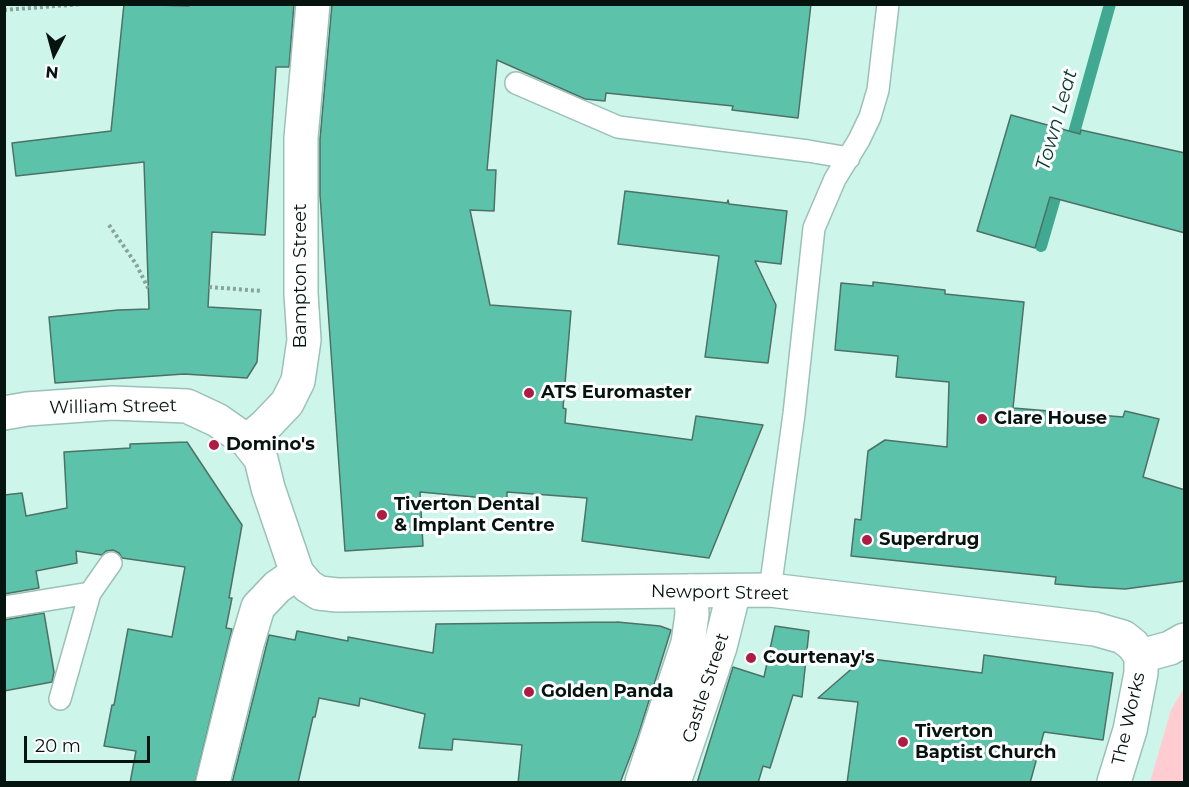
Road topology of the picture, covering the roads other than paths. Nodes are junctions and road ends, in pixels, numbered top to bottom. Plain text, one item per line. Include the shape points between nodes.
1 (314, 4) edge
2 (888, 4) edge
3 (516, 83) dead end
4 (849, 158) junction
5 (4, 413) edge
6 (247, 441) junction
7 (111, 563) dead end
8 (297, 573) junction
9 (770, 590) junction
10 (692, 591) junction
11 (734, 591) junction
12 (90, 593) junction
13 (4, 607) edge
14 (1185, 640) edge
15 (1141, 656) junction
16 (60, 699) dead end
17 (213, 783) edge
18 (642, 783) edge
19 (674, 783) edge
20 (1114, 783) edge

1 - 6 street, Bampton Street via 301,138 304,340 298,381 287,403
2 - 4 lane via 878,90 870,117
3 - 4 lane via 618,127
4 - 9 lane via 835,179 814,228
5 - 6 street, William Street via 112,404 188,406
6 - 8 street via 261,459
7 - 12 lane
8 - 10 street, Newport Street via 313,590 337,595
8 - 17 street via 258,607
9 - 11 street, Newport Street
9 - 15 street, Newport Street via 1095,630 1123,637
10 - 11 street, Newport Street
10 - 18 street, Castle Street via 688,643
11 - 19 street, Castle Street via 720,647
12 - 13 lane
12 - 16 lane
14 - 15 street
15 - 20 street, The Works via 1130,730

